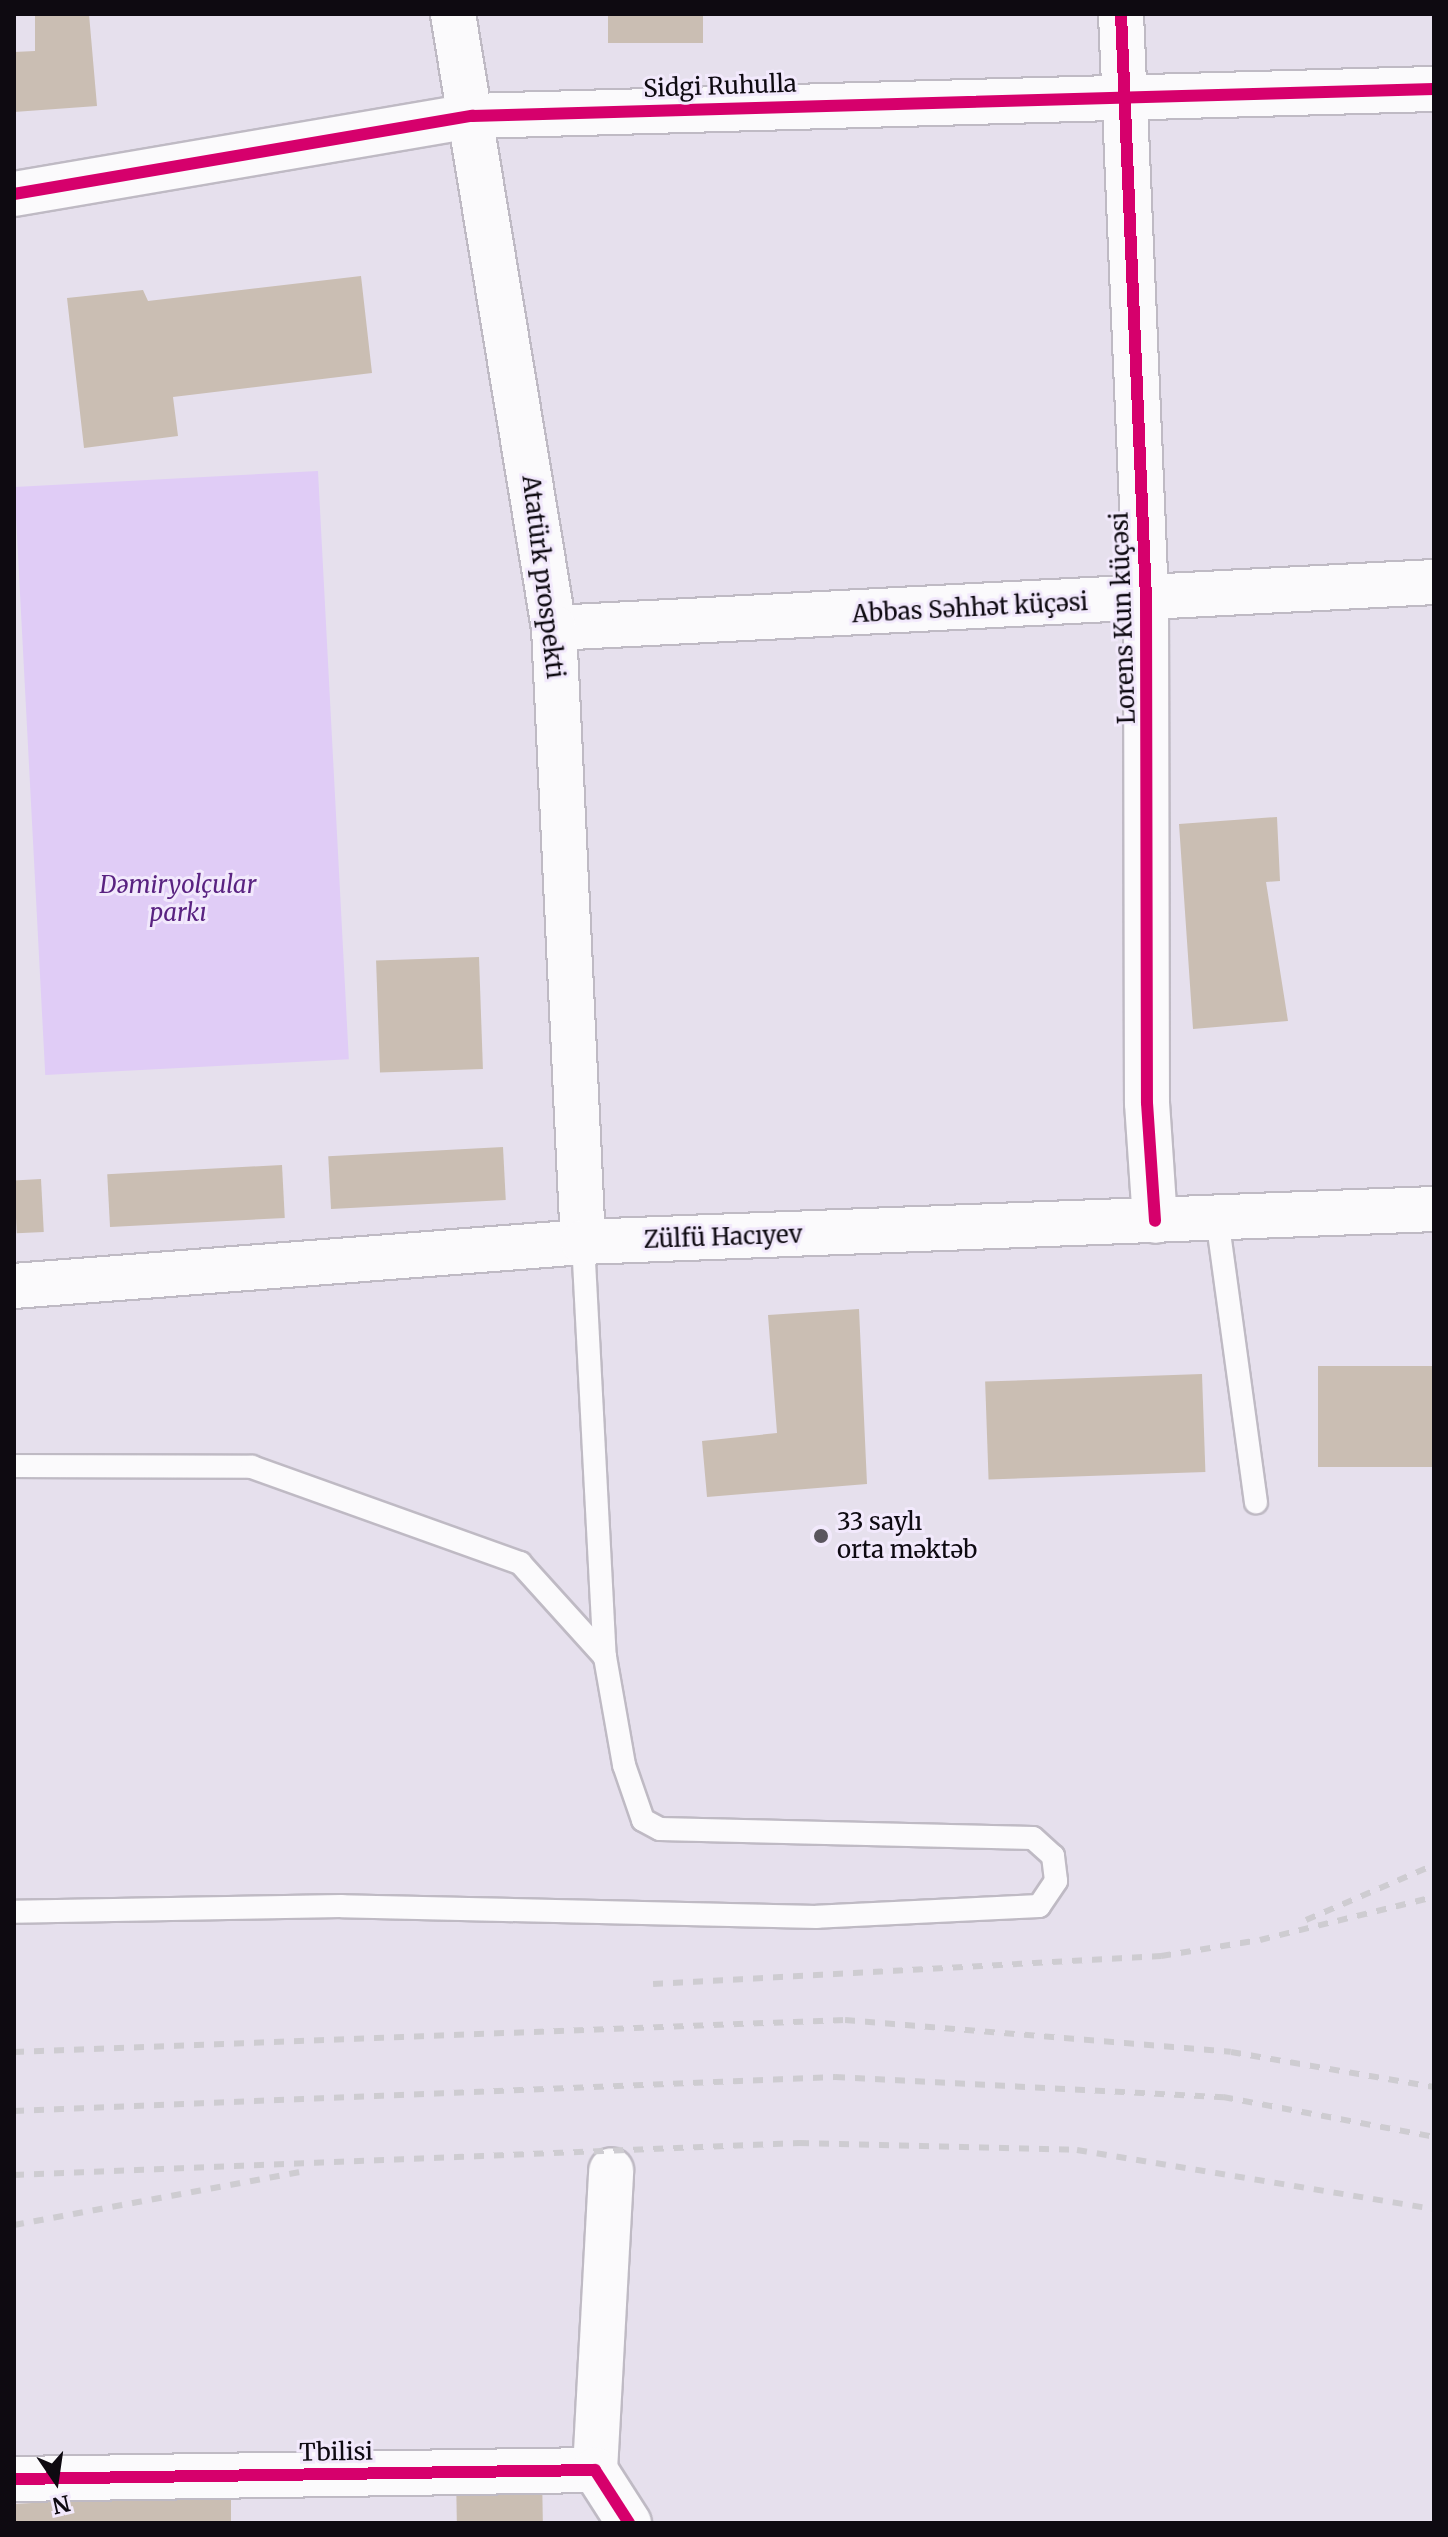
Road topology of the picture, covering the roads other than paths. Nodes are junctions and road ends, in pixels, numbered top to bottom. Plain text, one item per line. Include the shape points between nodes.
1 (453, 14) edge
2 (1121, 14) edge
3 (1434, 89) edge
4 (1123, 94) junction
5 (472, 116) junction
6 (14, 194) edge
7 (1434, 582) edge
8 (1146, 599) junction
9 (554, 628) junction
10 (1434, 1209) edge
11 (1217, 1218) junction
12 (1155, 1221) junction
13 (583, 1242) junction
14 (14, 1286) edge
15 (14, 1466) edge
16 (1256, 1502) dead end
17 (605, 1657) junction
18 (14, 1912) edge
19 (611, 2170) dead end
20 (595, 2470) junction
21 (14, 2479) edge
22 (629, 2523) edge

1 - 5 street, Atatürk prospekti
2 - 4 street, Lorens Kun küçəsi
3 - 4 street, Sidgi Ruhulla
4 - 5 street, Sidgi Ruhulla
4 - 8 street, Lorens Kun küçəsi
5 - 6 street, Sidgi Ruhulla
5 - 9 street, Atatürk prospekti
7 - 8 street, Abbas Səhhət küçəsi
8 - 9 street, Abbas Səhhət küçəsi
8 - 12 street, Lorens Kun küçəsi via 1147,1103
9 - 13 street, Atatürk prospekti
10 - 11 street, Zülfü Hacıyev
11 - 12 street, Zülfü Hacıyev
11 - 16 lane
12 - 13 street, Zülfü Hacıyev
13 - 14 street, Zülfü Hacıyev
13 - 17 lane
15 - 17 lane via 252,1467 520,1563
17 - 18 lane via 624,1765 643,1820 660,1829 1033,1838 1053,1856 1056,1881 1039,1906 817,1917 342,1906
19 - 20 street
20 - 21 street, Tbilisi
20 - 22 street

